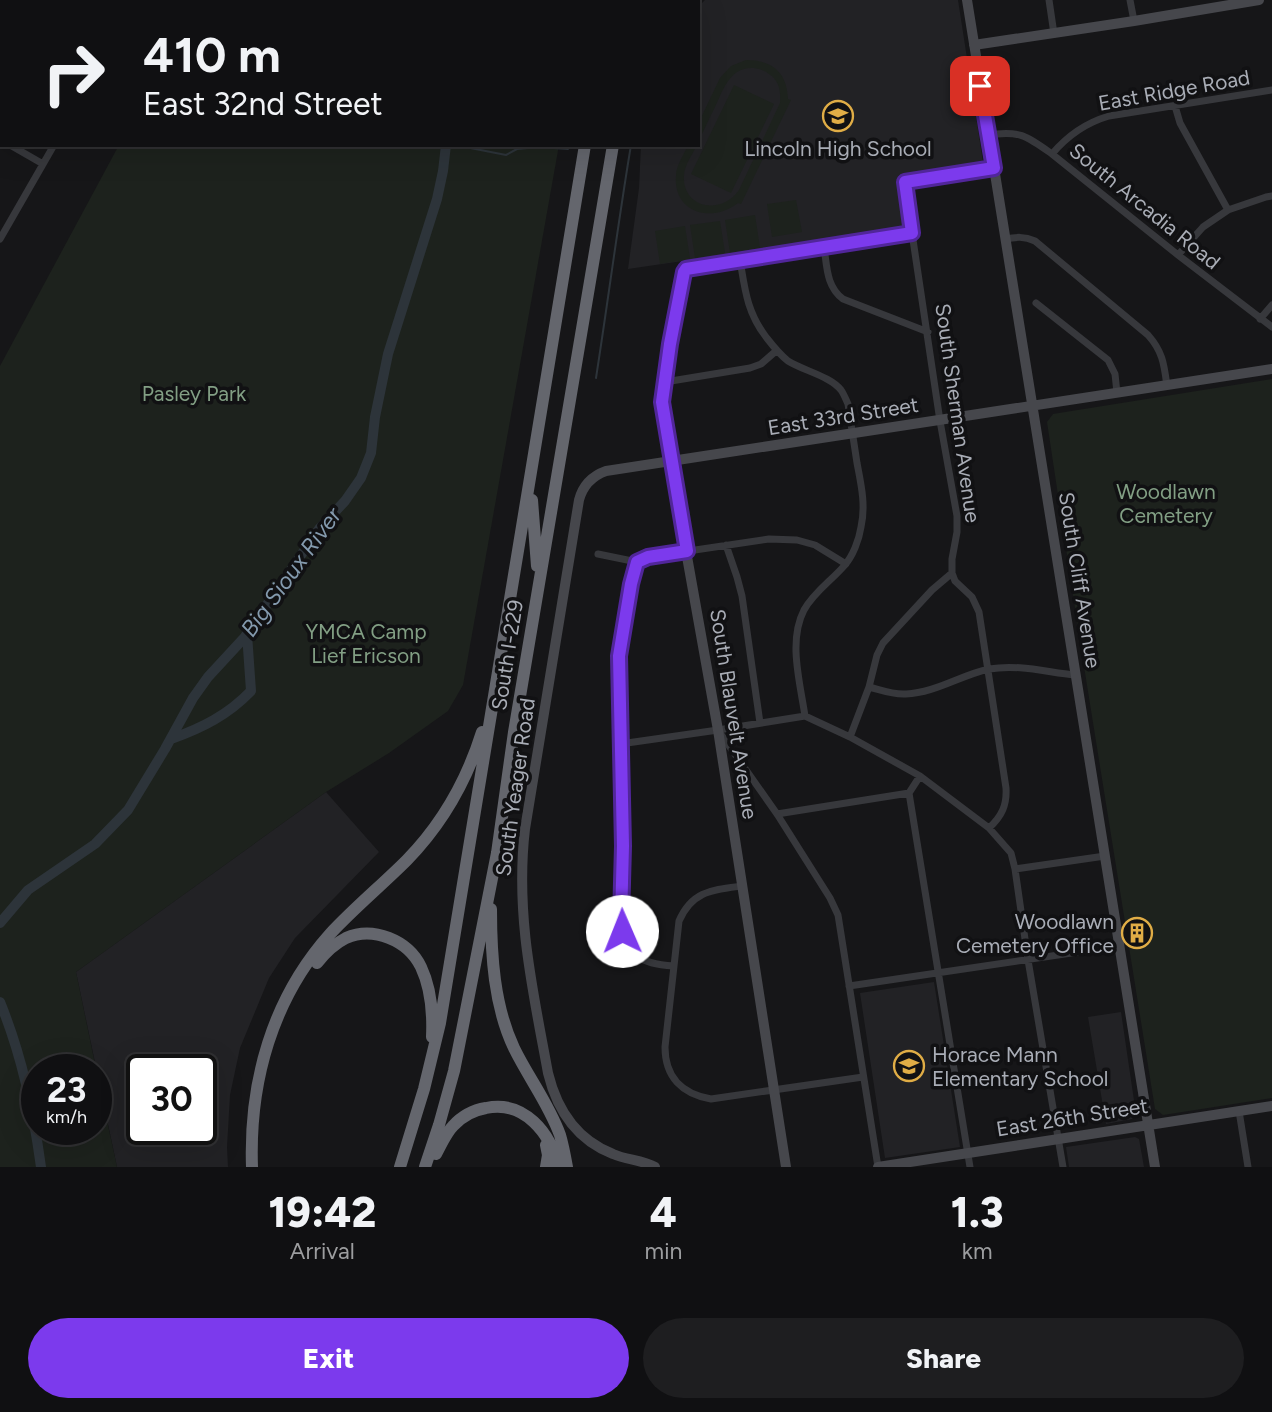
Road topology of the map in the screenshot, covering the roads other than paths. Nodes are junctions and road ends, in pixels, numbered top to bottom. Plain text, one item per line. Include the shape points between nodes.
1 (967, 0) edge
2 (1049, 0) edge
3 (1130, 0) edge
4 (1259, 0) edge
5 (1214, 4) edge
6 (1134, 21) junction
7 (1054, 34) junction
8 (974, 45) junction
9 (1272, 90) edge
10 (1175, 106) junction
11 (988, 135) junction
12 (13, 147) edge
13 (53, 147) edge
14 (585, 147) edge
15 (613, 147) edge
16 (1052, 154) junction
17 (43, 164) junction
18 (994, 168) junction
19 (1272, 196) edge
20 (1228, 210) junction
21 (912, 233) junction
22 (0, 239) edge
23 (1005, 239) junction
24 (824, 247) junction
25 (1178, 255) junction
26 (740, 260) junction
27 (1036, 303) dead end
28 (1272, 305) edge
29 (1260, 319) junction
30 (1272, 327) edge
31 (928, 332) junction
32 (776, 351) junction
33 (1272, 369) edge
34 (665, 382) junction
35 (1167, 386) junction
36 (1117, 393) junction
37 (1032, 406) junction
38 (940, 421) junction
39 (852, 434) junction
40 (672, 461) junction
41 (530, 482) junction
42 (588, 482) joint
43 (726, 545) junction
44 (687, 551) junction
45 (598, 554) dead end
46 (637, 562) junction
47 (846, 565) junction
48 (952, 573) junction
49 (538, 584) junction
50 (500, 657) junction
51 (988, 670) junction
52 (1075, 675) junction
53 (869, 687) junction
54 (805, 716) junction
55 (760, 723) junction
56 (718, 730) junction
57 (850, 737) junction
58 (620, 744) junction
59 (920, 775) junction
60 (909, 793) junction
61 (777, 814) junction
62 (989, 828) junction
63 (497, 853) junction
64 (1105, 856) junction
65 (1015, 869) junction
66 (742, 886) junction
67 (1119, 946) junction
68 (1028, 960) junction
69 (674, 966) junction
70 (939, 973) junction
71 (849, 986) junction
72 (863, 1077) junction
73 (424, 1089) junction
74 (775, 1090) junction
75 (1272, 1106) edge
76 (1239, 1111) junction
77 (1147, 1125) junction
78 (541, 1128) junction
79 (1059, 1139) junction
80 (968, 1153) junction
81 (252, 1167) edge
82 (260, 1167) edge
83 (400, 1167) edge
84 (427, 1167) edge
85 (547, 1167) edge
86 (558, 1167) edge
87 (567, 1167) edge
88 (654, 1167) edge
89 (786, 1167) edge
90 (878, 1167) edge
91 (970, 1167) edge
92 (1063, 1167) edge
93 (1154, 1167) edge
94 (1248, 1167) edge

1 - 8 street, South Cliff Avenue
2 - 7 street
3 - 6 street
4 - 5 street
5 - 6 street
6 - 7 street
7 - 8 street
8 - 11 street, South Cliff Avenue
9 - 10 street, East Ridge Road
10 - 16 street, East Ridge Road via 1095,120
10 - 20 street
11 - 16 street, South Arcadia Road via 1023,135
11 - 18 street, South Cliff Avenue
12 - 17 street
13 - 17 street
14 - 41 highway, South I-229
15 - 49 highway, South I-229
16 - 25 street, South Arcadia Road
17 - 22 street
18 - 21 street, South Sherman Avenue via 905,182
18 - 23 street, South Cliff Avenue
19 - 20 street
20 - 25 street via 1203,227
21 - 24 street
21 - 31 street, South Sherman Avenue
23 - 35 street via 1035,241 1148,335 1158,347
23 - 37 street, South Cliff Avenue
24 - 26 street
24 - 31 street via 829,281 843,299
25 - 29 street, South Arcadia Road
26 - 32 street via 752,315
26 - 34 street, South Blauvelt Avenue via 686,269
27 - 36 street via 1108,360
28 - 29 street
29 - 30 street, South Arcadia Road
31 - 38 street, South Sherman Avenue
32 - 34 street via 750,368
32 - 39 street via 842,391
33 - 35 street, East 33rd Street
34 - 40 street, South Blauvelt Avenue via 662,402
35 - 36 street, East 33rd Street
36 - 37 street, East 33rd Street
37 - 38 street, East 33rd Street
37 - 52 street, South Cliff Avenue
38 - 39 street, East 33rd Street
38 - 48 street, South Sherman Avenue via 957,516
39 - 40 street, East 33rd Street
39 - 47 street via 864,503 861,527
40 - 42 street, East 33rd Street via 606,471
40 - 44 street, South Blauvelt Avenue
41 - 49 highway
41 - 50 highway, South I-229
42 - 88 street, South Yeager Road via 579,500 525,830 523,922 548,1073 560,1106 581,1135 598,1148
43 - 44 street
43 - 47 street via 797,540 815,545
43 - 55 street via 742,596
44 - 46 street
44 - 56 street, South Blauvelt Avenue
45 - 46 street
46 - 58 street via 619,656
47 - 54 street via 817,593 800,622 796,650
48 - 51 street via 979,612
48 - 53 street via 883,643
49 - 63 highway, South I-229
50 - 73 highway, South I-229 via 444,1000
50 - 81 highway via 478,746 445,811 407,860 327,937 279,1014 257,1086
51 - 52 street via 1022,667
51 - 53 street via 906,694
51 - 62 street via 1007,796 1003,813
52 - 64 street, South Cliff Avenue
53 - 57 street
54 - 55 street
54 - 57 street
55 - 56 street
56 - 58 street
56 - 61 street
56 - 66 street, South Blauvelt Avenue
57 - 59 street
58 - 69 street via 622,931 628,948 640,959
59 - 60 street
59 - 62 street
60 - 61 street
60 - 70 street
61 - 71 street via 838,915
62 - 65 street via 1011,853
63 - 84 highway, South I-229 via 454,1071
63 - 87 highway via 491,929 500,1001 514,1048 560,1135
64 - 65 street
64 - 67 street, South Cliff Avenue
65 - 68 street
66 - 69 street via 703,894 684,910
66 - 74 street, South Blauvelt Avenue
67 - 68 street
67 - 77 street, South Cliff Avenue
68 - 70 street
68 - 79 street
69 - 74 street via 665,1047 672,1078 692,1094 711,1098
70 - 71 street
70 - 80 street
71 - 72 street
72 - 74 street
72 - 90 street
73 - 82 highway via 432,1019 419,964 401,943 384,936 345,939 317,963 281,1030 262,1100
73 - 83 highway, South I-229
74 - 89 street, South Blauvelt Avenue
75 - 76 street, East 26th Street
76 - 77 street, East 26th Street
76 - 94 street
77 - 79 street, East 26th Street
77 - 93 street, South Cliff Avenue
78 - 84 highway via 514,1109 477,1110 450,1128
78 - 85 highway
78 - 86 highway
79 - 80 street, East 26th Street
79 - 92 street
80 - 90 street, East 26th Street
80 - 91 street

